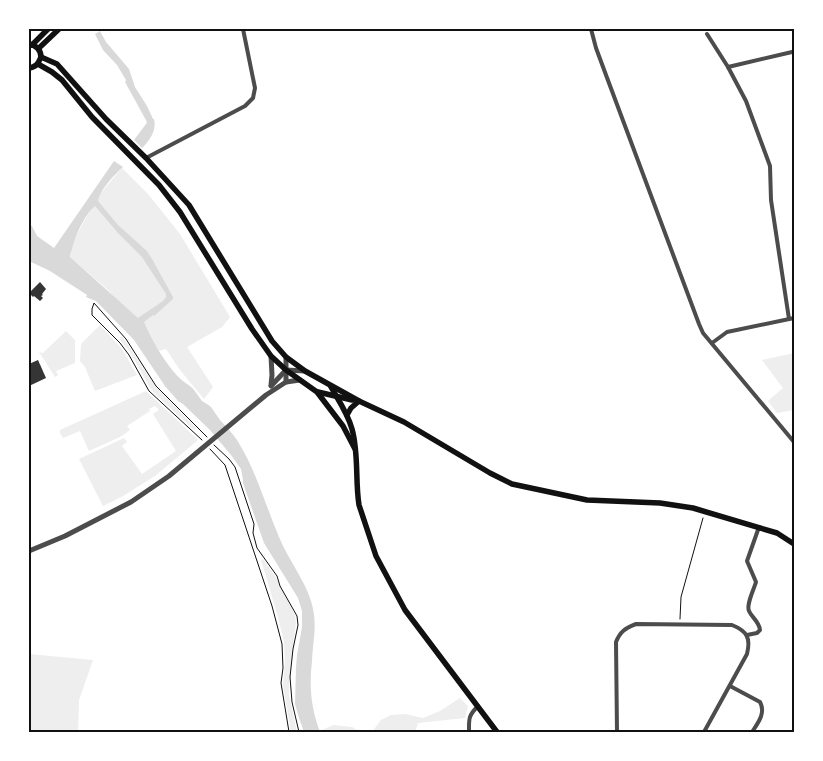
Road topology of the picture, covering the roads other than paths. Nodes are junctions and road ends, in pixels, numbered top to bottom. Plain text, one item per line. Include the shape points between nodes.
1 (48, 29) edge
2 (59, 29) edge
3 (244, 29) edge
4 (591, 29) edge
5 (707, 34) dead end
6 (30, 44) edge
7 (38, 48) junction
8 (792, 52) dead end
9 (45, 58) junction
10 (38, 64) junction
11 (728, 67) junction
12 (29, 69) edge
13 (146, 158) junction
14 (792, 319) edge
15 (712, 342) junction
16 (271, 356) junction
17 (286, 357) junction
18 (286, 370) junction
19 (305, 371) junction
20 (300, 380) junction
21 (286, 382) junction
22 (330, 385) junction
23 (271, 386) junction
24 (317, 392) junction
25 (266, 395) junction
26 (336, 396) junction
27 (359, 401) junction
28 (347, 415) junction
29 (794, 442) edge
30 (355, 449) junction
31 (759, 527) junction
32 (794, 544) edge
33 (29, 550) edge
34 (747, 635) junction
35 (730, 686) junction
36 (478, 706) junction
37 (469, 732) edge
38 (497, 732) edge
39 (617, 732) edge
40 (704, 732) edge
41 (752, 732) edge

1 - 6 main road
2 - 7 main road
3 - 13 street via 255,88 253,98 244,106
4 - 15 street via 699,324
5 - 11 street
6 - 7 main road
7 - 9 main road
8 - 11 street
9 - 10 main road
9 - 13 main road via 57,64
10 - 12 main road
10 - 16 main road via 62,80 180,212
11 - 14 street via 746,100 770,166 771,200
13 - 17 main road via 189,205 272,341
14 - 15 street via 727,332
15 - 29 street
16 - 18 main road
16 - 23 street
17 - 18 street
17 - 19 main road
18 - 19 street
18 - 20 main road
18 - 21 street
18 - 23 street
19 - 22 main road
20 - 21 street
20 - 24 main road
21 - 25 street
22 - 26 main road
22 - 27 main road
23 - 25 street
24 - 26 main road
24 - 30 main road
25 - 33 street via 169,476 131,502
26 - 27 main road
26 - 28 main road
27 - 28 main road
27 - 31 main road via 404,422 512,484 587,500 660,503 693,508
28 - 30 main road
30 - 36 main road via 359,504 376,556 405,610
31 - 32 main road
31 - 34 street via 747,561 756,582 748,606 760,630
34 - 35 street via 747,654
34 - 39 street via 732,625 636,624 628,627 616,642
35 - 40 street
35 - 41 street via 760,702 763,707
36 - 37 street via 470,713
36 - 38 main road

